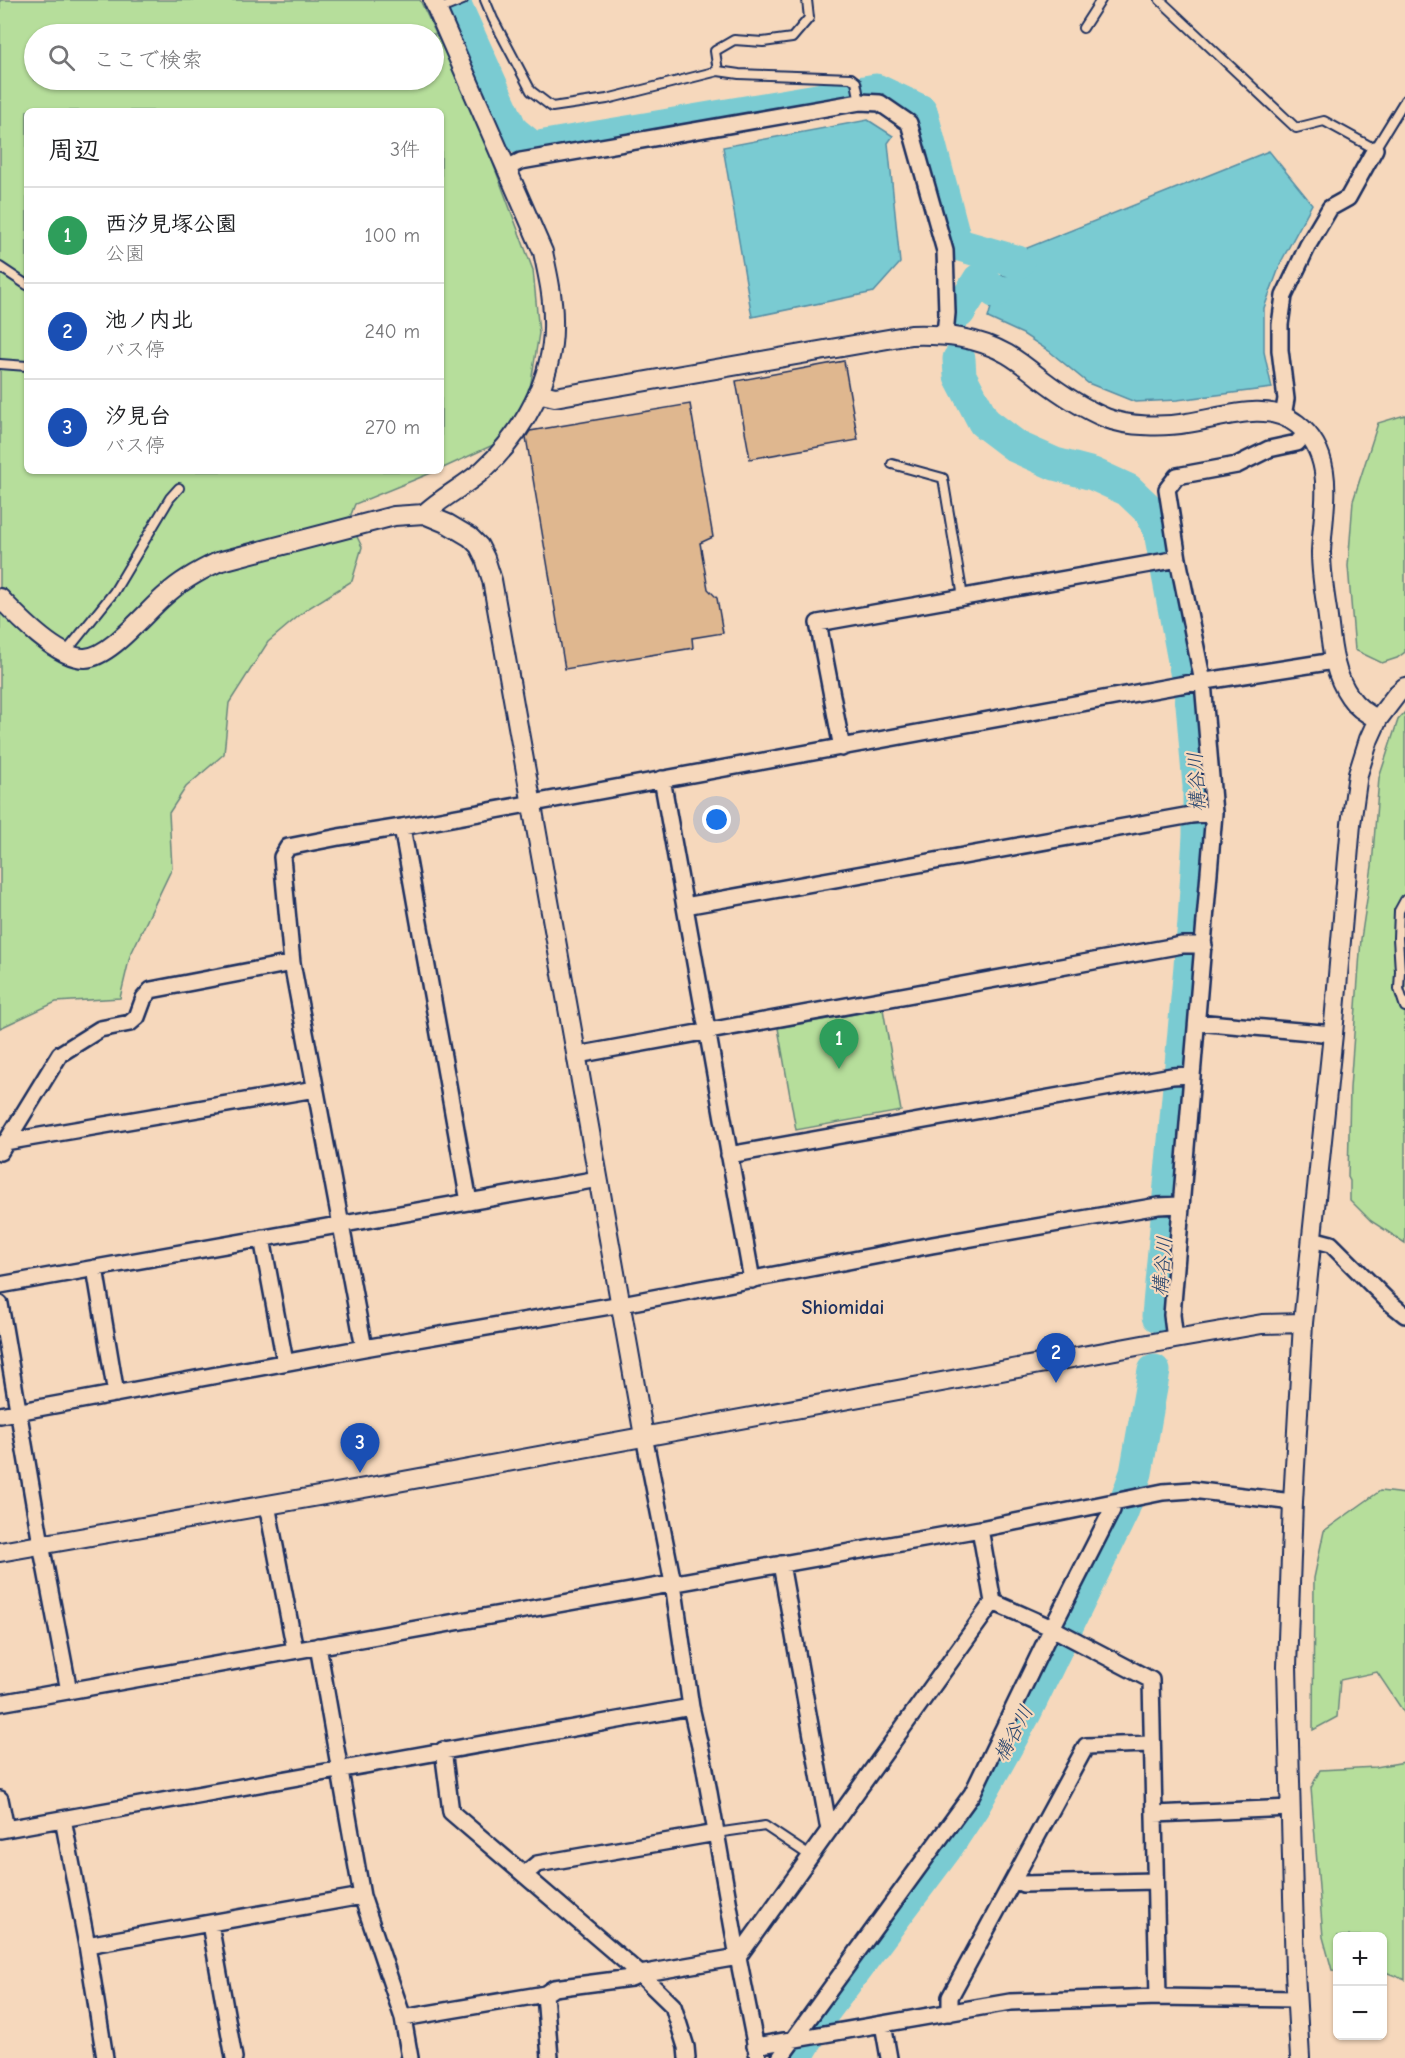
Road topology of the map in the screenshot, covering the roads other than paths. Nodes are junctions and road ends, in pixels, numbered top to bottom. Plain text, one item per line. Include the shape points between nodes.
1 (462, 0) edge
2 (485, 0) edge
3 (807, 0) edge
4 (1101, 0) edge
5 (1160, 0) edge
6 (439, 5) edge
7 (1083, 28) dead end
8 (718, 71) junction
9 (860, 98) junction
10 (1405, 100) edge
11 (1375, 148) junction
12 (507, 168) junction
13 (0, 267) edge
14 (24, 283) edge
15 (945, 334) junction
16 (0, 364) edge
17 (24, 366) edge
18 (538, 393) junction
19 (1283, 416) junction
20 (1306, 433) junction
21 (892, 464) dead end
22 (179, 488) dead end
23 (424, 514) junction
24 (1178, 559) junction
25 (963, 597) junction
26 (0, 598) edge
27 (66, 652) junction
28 (1334, 661) junction
29 (1193, 683) junction
30 (1405, 687) edge
31 (1378, 719) junction
32 (842, 747) junction
33 (662, 779) junction
34 (531, 802) junction
35 (1204, 814) junction
36 (402, 827) junction
37 (1405, 900) edge
38 (685, 906) junction
39 (1201, 945) junction
40 (292, 963) junction
41 (1405, 1007) edge
42 (1197, 1022) junction
43 (707, 1031) junction
44 (1333, 1034) junction
45 (577, 1055) junction
46 (1184, 1075) junction
47 (315, 1089) junction
48 (3, 1147) edge
49 (729, 1155) junction
50 (598, 1179) junction
51 (469, 1202) junction
52 (1178, 1205) junction
53 (340, 1225) junction
54 (262, 1239) junction
55 (1312, 1239) junction
56 (95, 1268) junction
57 (752, 1280) junction
58 (0, 1285) edge
59 (0, 1304) edge
60 (622, 1304) junction
61 (1405, 1315) edge
62 (1303, 1323) junction
63 (1175, 1340) junction
64 (363, 1348) junction
65 (285, 1362) junction
66 (116, 1394) junction
67 (19, 1412) junction
68 (0, 1415) edge
69 (644, 1436) junction
70 (1117, 1502) junction
71 (1293, 1502) junction
72 (267, 1505) junction
73 (980, 1529) junction
74 (41, 1544) junction
75 (0, 1552) edge
76 (781, 1564) junction
77 (673, 1583) junction
78 (993, 1602) junction
79 (1059, 1632) junction
80 (318, 1646) junction
81 (296, 1650) junction
82 (69, 1691) junction
83 (0, 1703) edge
84 (692, 1707) junction
85 (1152, 1744) junction
86 (443, 1750) junction
87 (340, 1770) junction
88 (0, 1799) edge
89 (1290, 1808) junction
90 (1155, 1814) junction
91 (63, 1819) junction
92 (3, 1829) edge
93 (829, 1830) junction
94 (716, 1833) junction
95 (810, 1856) junction
96 (525, 1874) junction
97 (1014, 1880) junction
98 (1155, 1881) junction
99 (362, 1896) junction
100 (210, 1924) junction
101 (87, 1945) junction
102 (738, 1956) junction
103 (640, 1974) junction
104 (545, 1994) junction
105 (1158, 1997) junction
106 (1296, 2000) junction
107 (950, 2013) junction
108 (403, 2018) junction
109 (882, 2024) junction
110 (797, 2038) junction
111 (757, 2052) edge
112 (105, 2058) edge
113 (234, 2058) edge
114 (410, 2058) edge
115 (550, 2058) edge
116 (687, 2058) edge
117 (780, 2058) edge
118 (889, 2058) edge
119 (1300, 2058) edge

1 - 6 lane
2 - 8 lane via 531,92 552,107 608,99
3 - 8 lane via 809,18 792,38 735,40 715,51
4 - 7 lane
5 - 11 lane via 1296,128 1324,121
6 - 12 street
8 - 9 lane via 851,78
9 - 12 street via 521,161
9 - 15 street via 880,102 909,123 945,251
10 - 11 lane
11 - 19 street via 1348,198 1330,208 1324,217 1284,296 1280,333 1286,399
12 - 18 street via 543,252 551,288 554,322 548,366
13 - 14 lane
15 - 18 street via 911,335 555,397
15 - 19 street via 1008,354 1075,403 1109,419 1148,425 1186,424 1261,412
16 - 17 lane
18 - 23 street via 521,426 502,450 481,472
19 - 20 street
20 - 24 street via 1297,443 1269,449 1237,465 1177,476 1167,489
20 - 28 street via 1325,466 1321,554
21 - 25 lane via 943,478
22 - 27 lane via 114,592
23 - 27 street via 394,516 218,562 194,573 167,593 100,656 82,658
23 - 34 street via 470,537 485,558
24 - 25 street
24 - 29 street
25 - 32 street via 819,623
26 - 27 street via 34,633
28 - 29 street
28 - 31 street via 1351,700
29 - 32 street
29 - 35 street
30 - 31 street
31 - 44 street via 1358,774
32 - 33 street
33 - 34 street
33 - 38 street
34 - 36 street
34 - 45 street
35 - 38 street
35 - 39 street
36 - 40 street via 288,847 282,857
36 - 51 street
37 - 41 lane via 1398,938 1399,989
38 - 43 street
39 - 42 street
39 - 43 street via 1182,945
40 - 47 street
40 - 48 street via 152,990 130,1023 100,1029 60,1054
42 - 44 street
42 - 46 street
43 - 45 street
43 - 49 street
44 - 55 street
45 - 50 street
46 - 49 street
46 - 52 street
47 - 48 street
47 - 53 street
49 - 57 street
50 - 51 street
50 - 60 street
51 - 53 street
52 - 57 street via 944,1243
52 - 63 street via 1172,1315
53 - 54 street
53 - 64 street
54 - 56 street
54 - 65 street
55 - 61 street via 1331,1244
55 - 62 street
56 - 58 street
56 - 66 street
57 - 60 street
59 - 67 street
60 - 64 street
60 - 69 street
62 - 63 street via 1262,1324
62 - 71 street
63 - 69 street
64 - 65 street
65 - 66 street
66 - 67 street
67 - 68 street
67 - 74 street
69 - 72 street
69 - 77 street
70 - 71 street via 1192,1490
70 - 73 street
70 - 79 street
71 - 89 street via 1287,1666
72 - 74 street
72 - 81 street
73 - 76 street
73 - 78 street
74 - 75 street
74 - 82 street
76 - 77 street
76 - 93 street
77 - 80 street
77 - 84 street
78 - 79 street
78 - 93 street
79 - 85 street via 1151,1680
79 - 110 street via 972,1794
80 - 81 street
80 - 87 street
81 - 82 street
82 - 83 street
84 - 86 street
84 - 94 street
85 - 90 street
85 - 97 street via 1086,1746
86 - 87 street
86 - 96 street via 451,1812
87 - 91 street
87 - 99 street
88 - 92 street
89 - 90 street
89 - 106 street
90 - 98 street
91 - 92 street
91 - 101 street
93 - 95 street
94 - 95 lane via 765,1826
94 - 96 street via 537,1864
94 - 102 street
95 - 102 street
96 - 103 street
97 - 98 street via 1023,1884
97 - 107 street via 950,1997
98 - 105 street
99 - 100 street
99 - 108 street
100 - 101 street
100 - 113 street
101 - 112 street
102 - 103 street
102 - 111 street
103 - 104 street via 554,1988
103 - 116 street via 674,2006
104 - 108 street
104 - 115 street
105 - 106 street
105 - 107 street via 1010,2002
106 - 119 street
107 - 109 street
108 - 114 street
109 - 110 street
109 - 118 street
110 - 111 street
110 - 117 street

